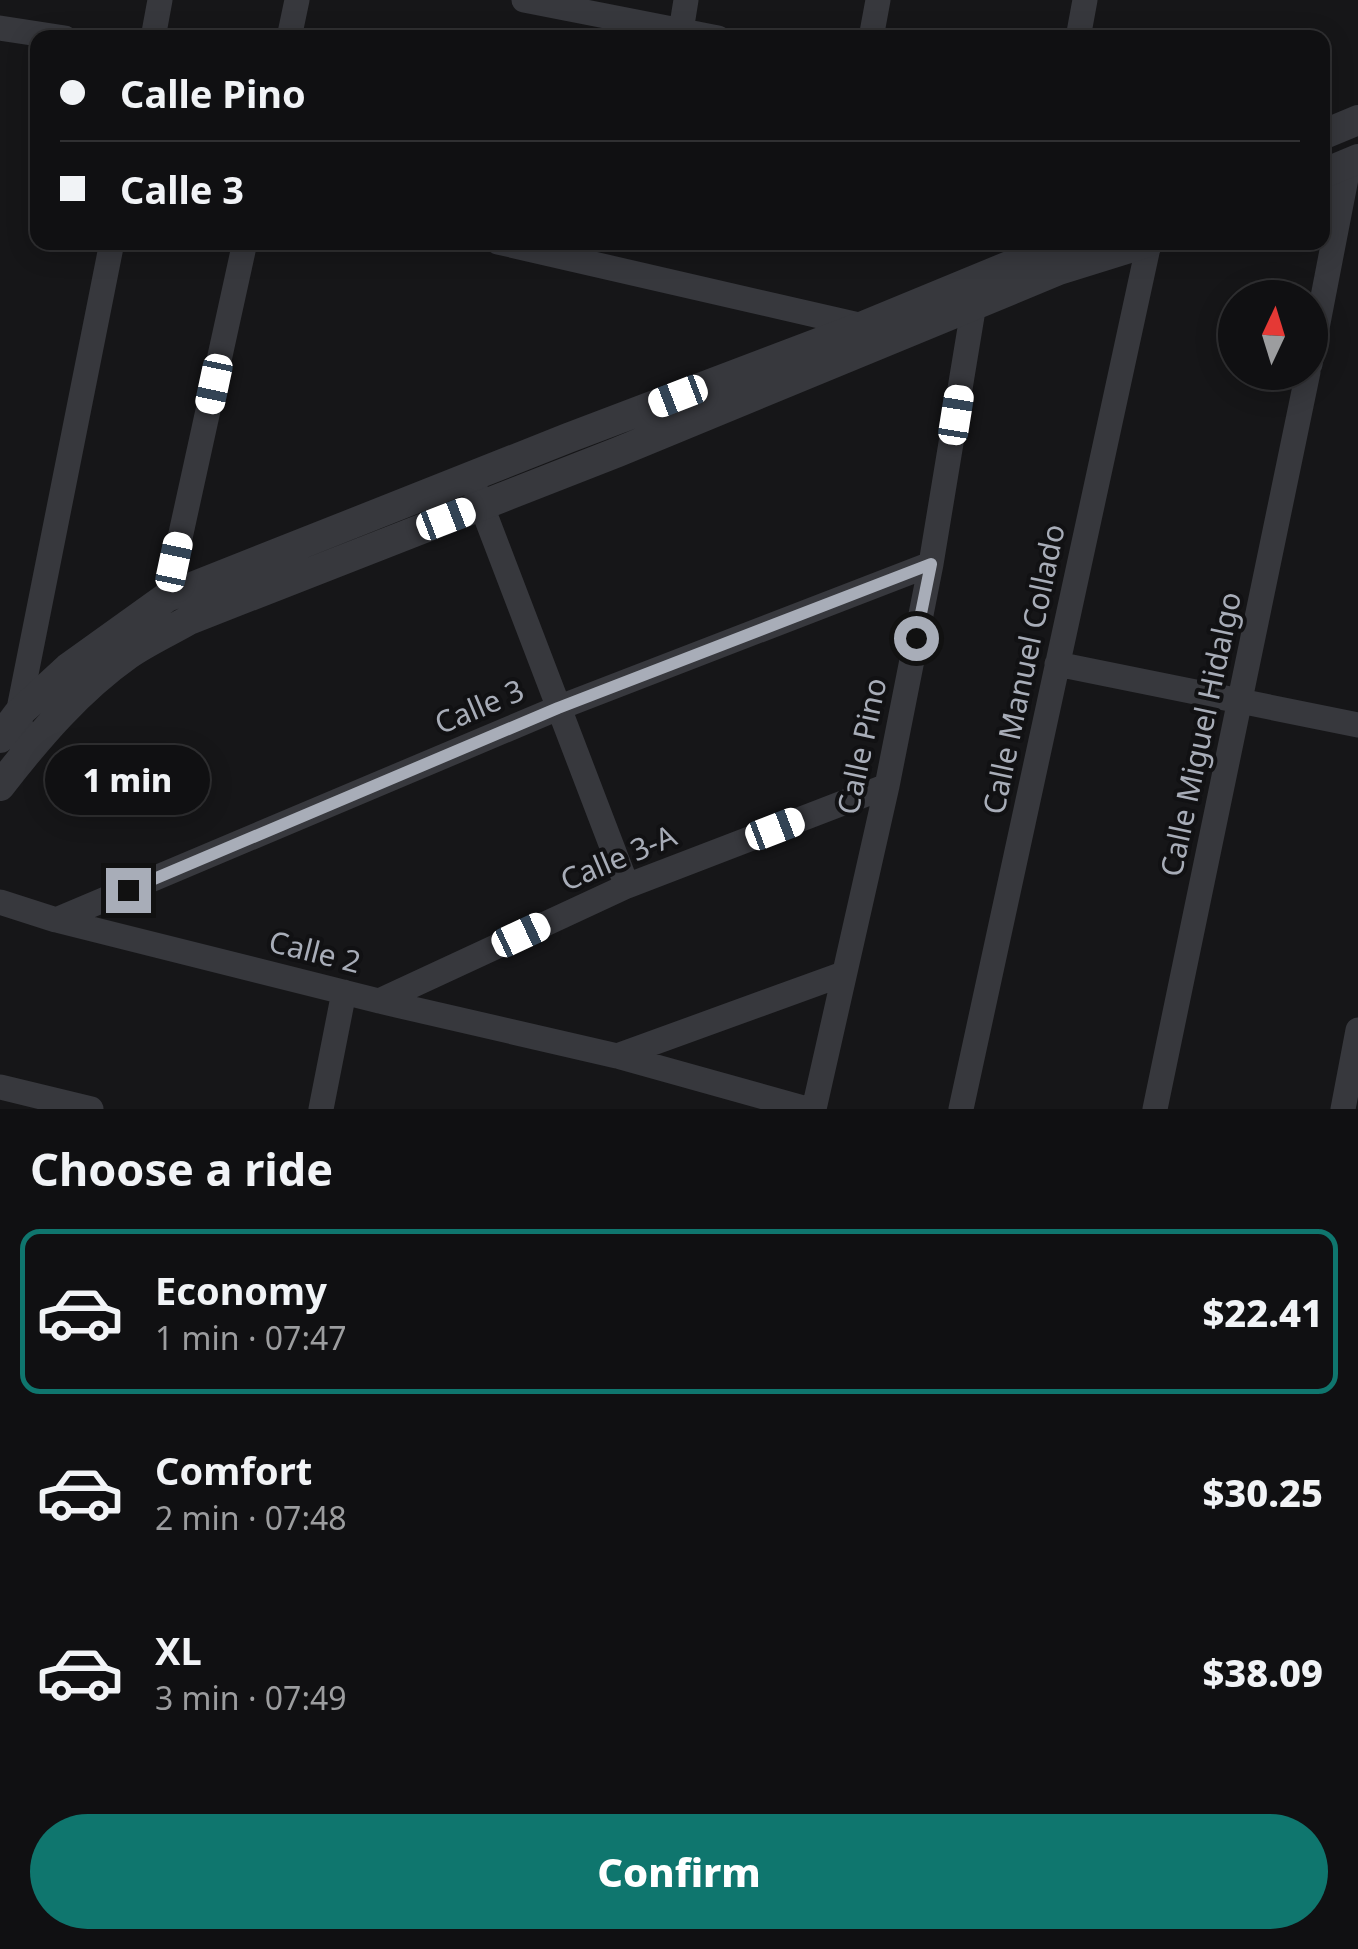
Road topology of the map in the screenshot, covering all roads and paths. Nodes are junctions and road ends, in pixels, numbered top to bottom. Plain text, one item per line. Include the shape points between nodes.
1 (160, 0) edge
2 (297, 0) edge
3 (524, 0) edge
4 (686, 0) edge
5 (878, 0) edge
6 (1084, 0) edge
7 (0, 28) edge
8 (154, 30) edge
9 (291, 30) edge
10 (676, 30) edge
11 (681, 30) edge
12 (872, 30) edge
13 (1079, 30) edge
14 (30, 33) edge
15 (1358, 120) edge
16 (1330, 132) edge
17 (1343, 165) edge
18 (1346, 244) edge
19 (110, 250) edge
20 (243, 250) edge
21 (533, 250) edge
22 (1147, 250) edge
23 (1055, 251) edge
24 (979, 290) junction
25 (1328, 304) edge
26 (863, 326) junction
27 (1304, 390) edge
28 (469, 477) junction
29 (483, 505) junction
30 (931, 564) junction
31 (167, 598) junction
32 (1058, 664) junction
33 (1241, 701) junction
34 (558, 708) junction
35 (1358, 725) edge
36 (15, 734) edge
37 (0, 786) edge
38 (886, 786) junction
39 (627, 886) junction
40 (0, 902) edge
41 (56, 920) junction
42 (843, 974) junction
43 (344, 992) junction
44 (379, 1000) junction
45 (1358, 1030) edge
46 (617, 1056) junction
47 (0, 1087) edge
48 (91, 1109) edge
49 (321, 1109) edge
50 (810, 1109) edge
51 (961, 1109) edge
52 (1155, 1109) edge
53 (1342, 1109) edge

1 - 8 street
2 - 9 street
3 - 10 street
4 - 11 street
5 - 12 street
6 - 13 street
7 - 14 street
15 - 16 street
17 - 18 street
18 - 25 street
19 - 36 street
20 - 31 street
21 - 26 street
22 - 32 street, Calle Manuel Collado
23 - 24 street
24 - 26 street
24 - 29 street via 636,445
24 - 30 street, Calle Pino
26 - 28 street
27 - 33 street, Calle Miguel Hidalgo
28 - 29 street
28 - 31 street
29 - 34 street
29 - 36 street via 190,620
30 - 34 street, Calle 3
30 - 38 street, Calle Pino
31 - 36 street via 68,668
32 - 33 street
32 - 51 street, Calle Manuel Collado
33 - 35 street
33 - 52 street, Calle Miguel Hidalgo
34 - 39 street
34 - 41 street, Calle 3
36 - 37 street
38 - 39 street, Calle 3-A
38 - 42 street, Calle Pino
39 - 44 street, Calle 3-A
40 - 41 street, Calle 2
41 - 43 street, Calle 2
42 - 46 street
42 - 50 street, Calle Pino
43 - 44 street, Calle 2
43 - 49 street
44 - 46 street, Calle 2
45 - 53 street
46 - 50 street, Calle 2
47 - 48 street

